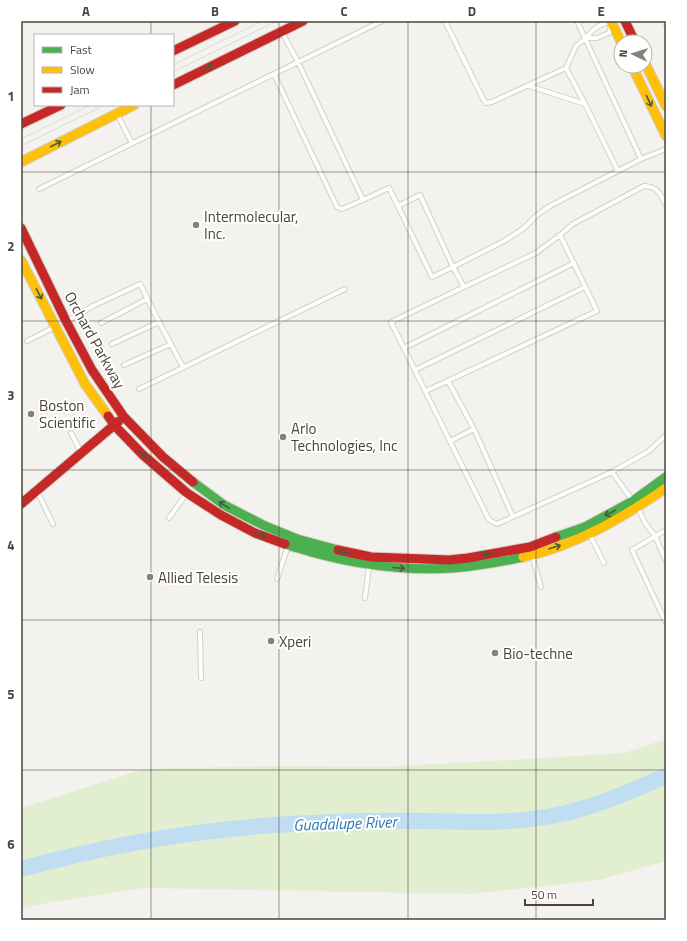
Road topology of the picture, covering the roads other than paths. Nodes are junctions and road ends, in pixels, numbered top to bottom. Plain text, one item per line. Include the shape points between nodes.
1 (215, 21) edge
2 (235, 21) edge
3 (303, 21) edge
4 (382, 21) edge
5 (445, 21) edge
6 (578, 21) edge
7 (612, 21) edge
8 (625, 21) edge
9 (664, 21) edge
10 (666, 25) edge
11 (282, 31) junction
12 (618, 34) edge
13 (631, 34) edge
14 (201, 38) junction
15 (586, 38) junction
16 (174, 51) edge
17 (298, 62) junction
18 (566, 68) junction
19 (274, 74) junction
20 (636, 74) edge
21 (650, 74) edge
22 (174, 85) edge
23 (528, 86) junction
24 (585, 104) junction
25 (59, 106) edge
26 (132, 106) edge
27 (666, 106) edge
28 (116, 114) junction
29 (21, 124) edge
30 (666, 136) edge
31 (132, 143) junction
32 (666, 149) edge
33 (641, 158) junction
34 (21, 162) edge
35 (618, 171) junction
36 (39, 189) dead end
37 (363, 200) junction
38 (398, 206) junction
39 (666, 206) edge
40 (21, 228) edge
41 (560, 235) junction
42 (34, 255) junction
43 (21, 260) edge
44 (574, 263) junction
45 (454, 267) junction
46 (464, 287) junction
47 (586, 287) junction
48 (345, 290) dead end
49 (148, 299) junction
50 (66, 321) junction
51 (101, 322) dead end
52 (159, 322) junction
53 (56, 327) junction
54 (27, 341) dead end
55 (112, 344) dead end
56 (171, 344) junction
57 (404, 348) junction
58 (124, 365) dead end
59 (183, 367) junction
60 (415, 370) junction
61 (448, 381) junction
62 (139, 389) dead end
63 (426, 391) junction
64 (124, 417) junction
65 (115, 426) junction
66 (474, 429) junction
67 (71, 433) dead end
68 (666, 435) edge
69 (450, 441) junction
70 (82, 453) junction
71 (612, 472) junction
72 (666, 477) edge
73 (194, 484) junction
74 (666, 488) edge
75 (37, 490) junction
76 (187, 493) junction
77 (21, 504) edge
78 (635, 504) junction
79 (513, 517) junction
80 (169, 518) dead end
81 (53, 524) dead end
82 (666, 530) edge
83 (589, 534) junction
84 (655, 536) junction
85 (297, 539) junction
86 (288, 545) junction
87 (531, 551) junction
88 (370, 561) junction
89 (666, 561) edge
90 (604, 563) dead end
91 (277, 578) dead end
92 (541, 587) dead end
93 (365, 598) dead end
94 (666, 623) edge
95 (200, 632) dead end
96 (202, 678) dead end

1 - 14 main road
2 - 14 main road
3 - 11 main road
4 - 17 lane
5 - 23 lane via 486,103
6 - 15 lane
7 - 12 main road
7 - 15 lane via 594,28
7 - 15 lane via 609,33 597,38
8 - 13 main road
9 - 10 lane
11 - 17 lane
22 -> 11 main road
14 - 16 main road
15 - 18 lane via 576,46
15 - 33 lane
17 - 19 lane
17 - 37 lane
18 - 23 lane
18 - 24 lane
19 - 31 lane
19 - 37 lane via 337,207 342,209
20 -> 30 main road
21 - 27 main road
23 - 24 lane
24 - 35 lane
25 - 29 main road
26 - 28 main road
28 - 31 lane
34 -> 28 main road
31 - 36 lane
32 - 33 lane
33 - 35 lane
35 - 45 lane via 550,206 506,240
37 - 38 lane via 389,188
38 - 45 lane via 432,277
38 - 45 lane via 420,195
39 - 41 lane via 659,192 644,186 573,224
40 - 42 main road, Orchard Parkway
41 - 44 lane
41 - 46 lane via 536,253
42 - 43 main road
42 - 50 main road, Orchard Parkway
43 -> 53 main road, Orchard Parkway
44 - 47 lane
44 - 57 lane
45 - 46 lane
46 - 57 lane via 391,322
47 - 60 lane
47 - 61 lane via 597,311
48 - 59 lane
49 - 50 lane via 140,284
49 - 51 lane
49 - 52 lane
50 - 53 main road
50 - 64 main road, Orchard Parkway via 92,370
52 - 55 lane
52 - 56 lane
53 - 54 lane
53 - 65 main road, Orchard Parkway via 85,384
56 - 58 lane
56 - 59 lane
57 - 60 lane
59 - 62 lane
60 - 63 lane
61 - 63 lane
61 - 66 lane
63 - 69 lane
64 - 65 main road
64 - 73 main road, Orchard Parkway
65 - 70 main road
65 -> 76 main road, Orchard Parkway via 143,455
66 - 69 lane
66 - 79 lane
67 - 70 lane
68 - 71 lane via 649,451
69 - 79 lane via 489,520 496,524
70 - 75 main road
71 - 78 lane
71 - 79 lane
72 - 78 main road, Orchard Parkway
73 - 76 main road
85 -> 73 main road, Orchard Parkway via 224,505
74 - 78 main road, Orchard Parkway
75 - 77 main road
75 - 81 lane
76 - 80 lane
76 -> 86 main road, Orchard Parkway via 255,533
78 - 83 main road, Orchard Parkway
78 - 84 lane
78 -> 87 main road, Orchard Parkway
82 - 84 lane
87 -> 83 main road, Orchard Parkway via 561,546
83 - 90 lane
84 - 89 lane
84 - 94 lane via 632,550
85 - 86 main road
88 -> 85 main road, Orchard Parkway
86 - 88 main road, Orchard Parkway via 337,559
86 - 91 lane
87 - 88 main road, Orchard Parkway via 493,563 454,568 411,569
87 - 92 lane
88 - 93 lane
95 - 96 lane

